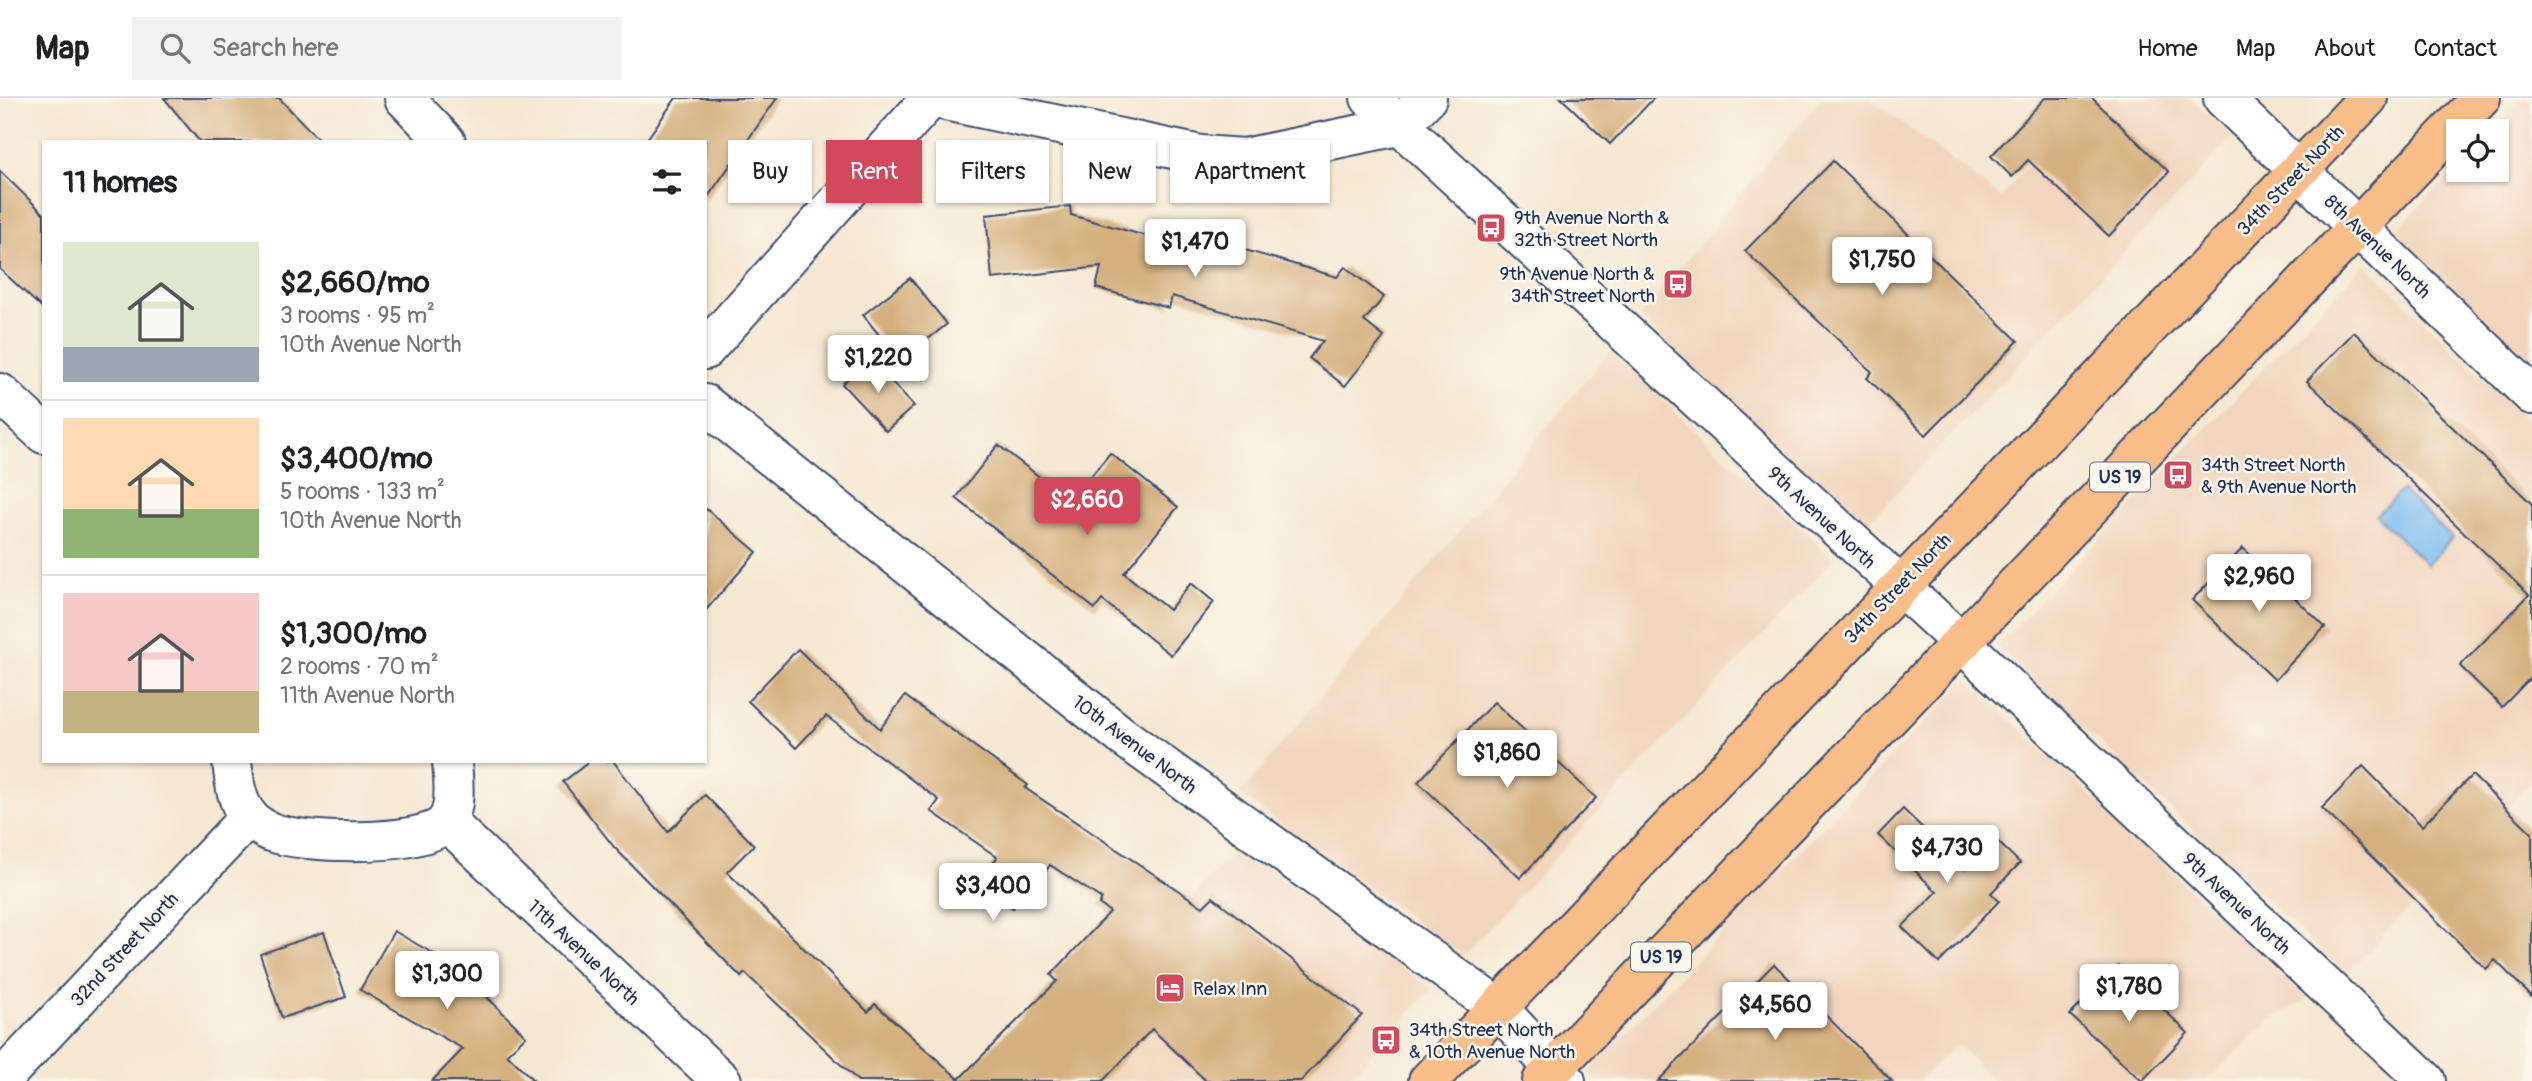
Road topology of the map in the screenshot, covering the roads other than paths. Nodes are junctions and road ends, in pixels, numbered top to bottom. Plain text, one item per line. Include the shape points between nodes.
1 (404, 98) edge
2 (931, 98) edge
3 (1370, 98) edge
4 (1427, 98) edge
5 (2223, 98) edge
6 (2368, 98) edge
7 (2481, 98) edge
8 (1399, 126) junction
9 (444, 140) edge
10 (2299, 170) junction
11 (2358, 226) junction
12 (707, 348) edge
13 (0, 393) edge
14 (2532, 395) edge
15 (707, 406) edge
16 (42, 433) edge
17 (1898, 587) junction
18 (1961, 642) junction
19 (232, 763) edge
20 (452, 763) edge
21 (249, 817) junction
22 (447, 822) junction
23 (1497, 1008) junction
24 (6, 1064) edge
25 (1554, 1077) edge
26 (722, 1081) edge
27 (1428, 1081) edge
28 (2426, 1081) edge

1 - 9 street
2 - 8 street via 1201,155 1244,158
2 - 12 street
3 - 8 street, 9th Avenue North
4 - 8 street
5 - 10 street, 8th Avenue North
6 - 10 highway, 34th Street North
7 - 11 highway, US 19
8 - 17 street, 9th Avenue North
10 - 11 street, 8th Avenue North
10 - 17 highway, 34th Street North
11 - 14 street, 8th Avenue North
11 - 18 highway, US 19
13 - 16 street
15 - 23 street, 10th Avenue North via 1122,736
17 - 18 street, 9th Avenue North
17 - 23 highway, 34th Street North
18 - 25 highway, US 19
18 - 28 street, 9th Avenue North
19 - 21 street via 235,789
20 - 22 street via 454,799
21 - 22 street via 271,832 331,840 393,840 430,834
21 - 24 street, 32nd Street North
22 - 26 street, 11th Avenue North
23 - 25 street, 10th Avenue North
23 - 27 highway, 34th Street North

